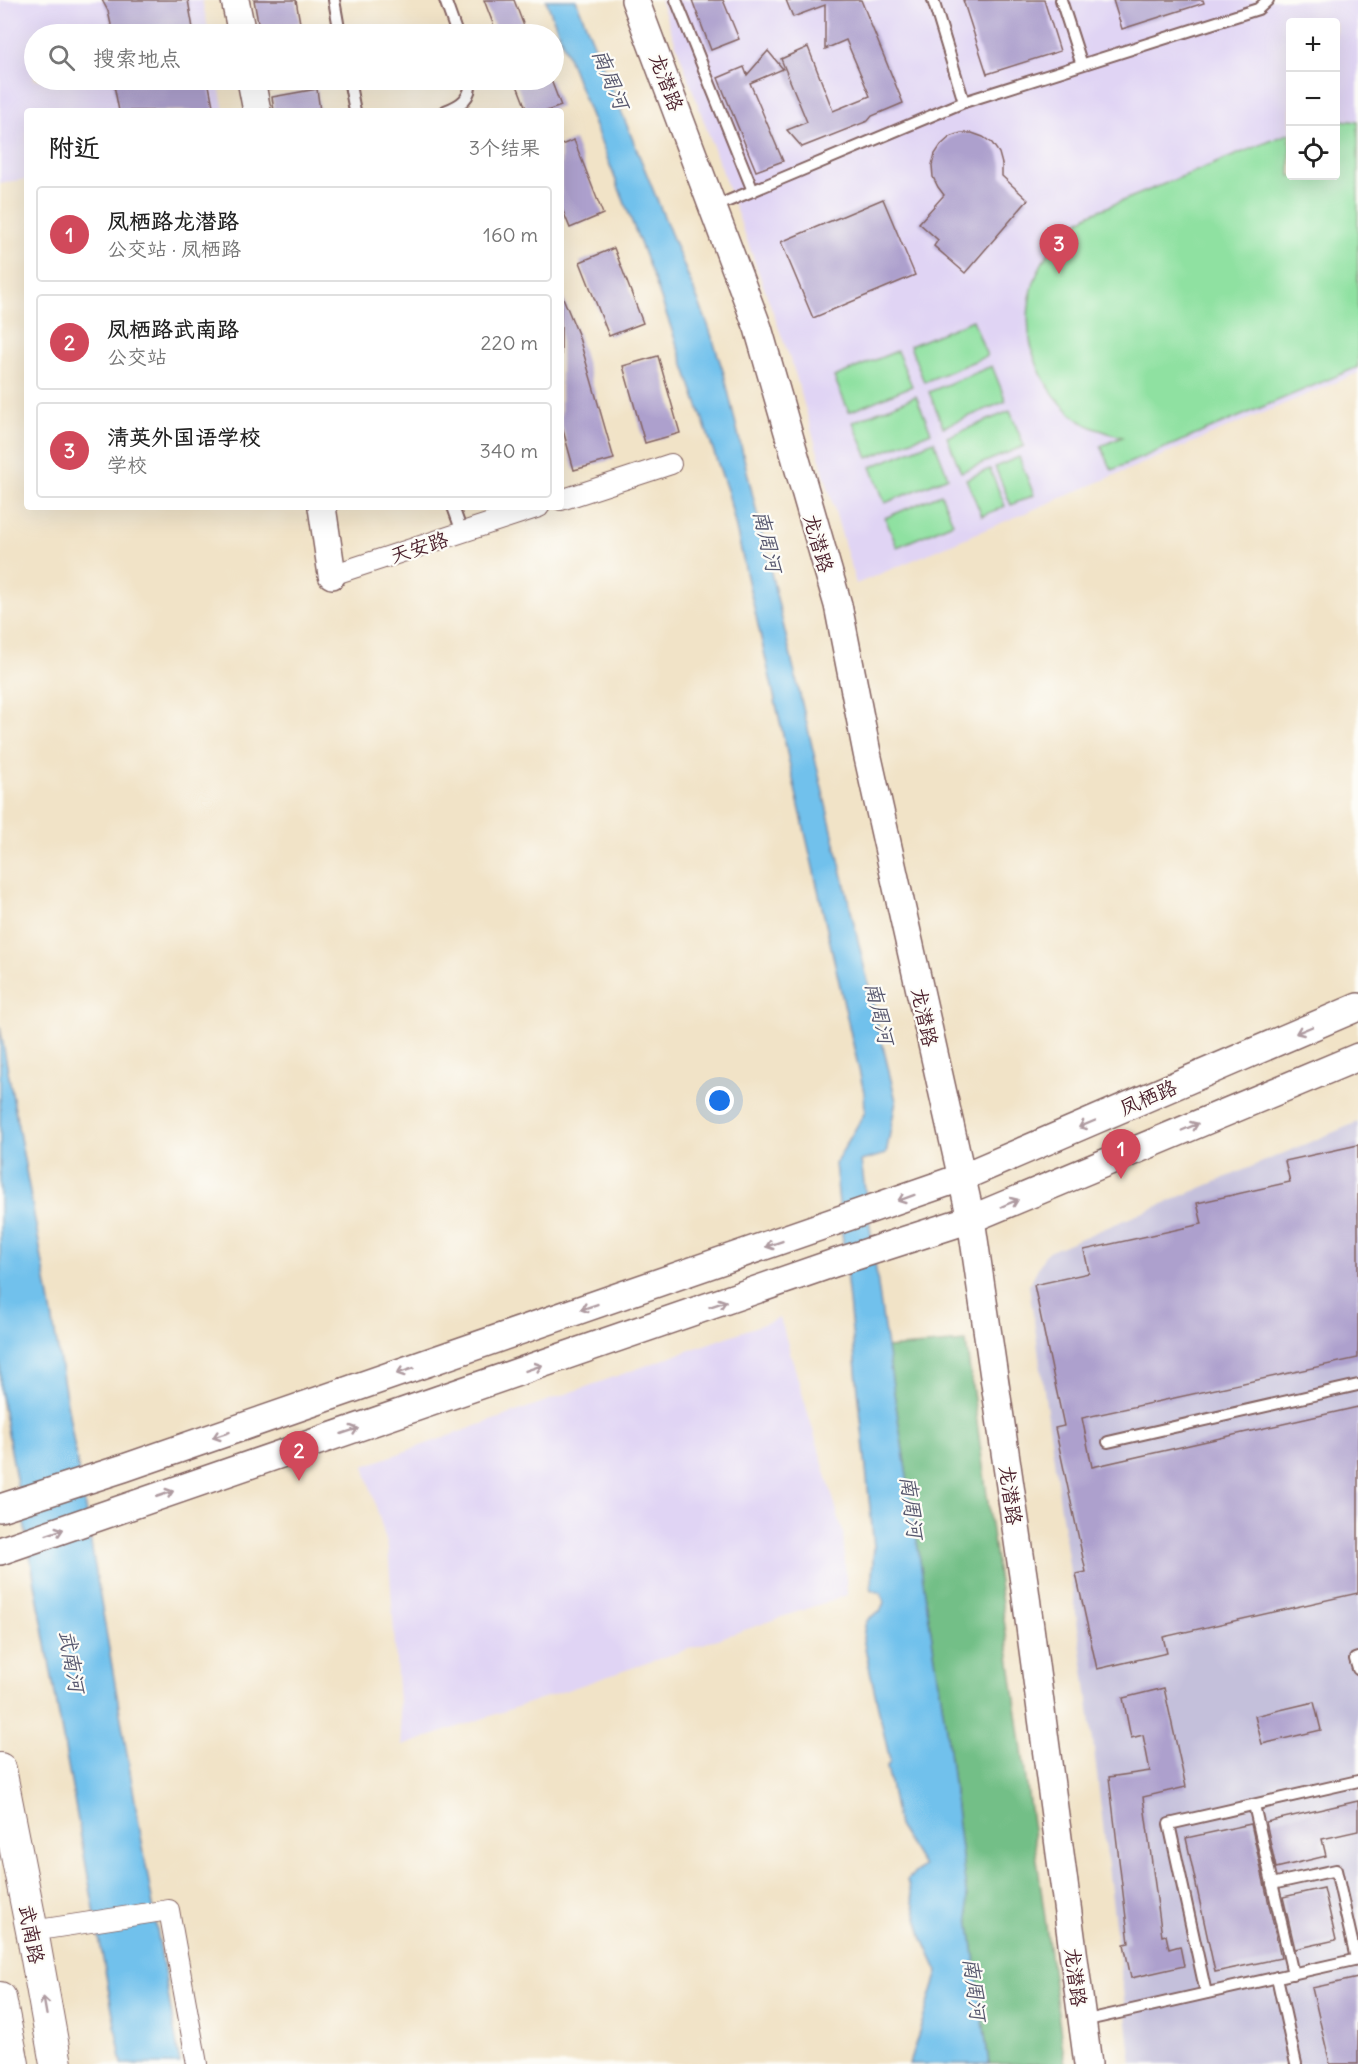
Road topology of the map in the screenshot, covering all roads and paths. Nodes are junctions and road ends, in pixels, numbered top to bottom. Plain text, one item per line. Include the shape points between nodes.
1 (235, 0) edge
2 (334, 0) edge
3 (445, 0) edge
4 (635, 0) edge
5 (676, 0) edge
6 (933, 0) edge
7 (1061, 0) edge
8 (1268, 0) edge
9 (240, 24) edge
10 (338, 24) edge
11 (453, 24) edge
12 (1081, 62) dead end
13 (351, 90) edge
14 (469, 90) edge
15 (964, 102) junction
16 (354, 108) edge
17 (453, 108) edge
18 (753, 191) junction
19 (714, 207) junction
20 (671, 464) dead end
21 (564, 499) edge
22 (322, 510) edge
23 (454, 510) edge
24 (530, 510) edge
25 (462, 532) junction
26 (332, 575) joint
27 (1358, 1007) edge
28 (1358, 1057) edge
29 (960, 1178) junction
30 (971, 1219) junction
31 (1358, 1385) edge
32 (1108, 1442) dead end
33 (0, 1508) edge
34 (0, 1551) edge
35 (1358, 1658) edge
36 (1358, 1669) edge
37 (0, 1768) edge
38 (1358, 1781) edge
39 (1254, 1805) junction
40 (1272, 1884) junction
41 (32, 1931) junction
42 (1357, 1959) edge
43 (1293, 1974) junction
44 (1277, 1977) junction
45 (1206, 1993) junction
46 (0, 1998) edge
47 (1082, 2022) junction
48 (14, 2064) edge
49 (56, 2064) edge
50 (197, 2064) edge
51 (1088, 2064) edge
52 (1296, 2064) edge

1 - 9 main road
2 - 10 lane
3 - 11 lane
4 - 19 main road, 龙潜路
5 - 18 lane
6 - 15 lane
7 - 12 lane
8 - 15 lane via 1258,9
13 - 16 lane
14 - 17 lane via 467,99
15 - 18 lane
18 - 19 lane
19 - 29 main road, 龙潜路 via 758,328 838,605
20 - 21 street
22 - 26 main road
23 - 25 lane
24 - 25 street, 天安路
25 - 26 street, 天安路
27 -> 29 main road, 凤栖路
30 -> 28 main road
29 - 30 main road, 龙潜路
29 -> 33 main road, 凤栖路
34 -> 30 main road
30 - 47 main road, 龙潜路
31 - 32 lane
35 - 36 lane
37 - 41 main road, 武南路
38 - 39 lane
39 - 40 lane
39 - 45 lane via 1169,1824
40 - 42 lane via 1336,1870
40 - 43 lane
49 -> 41 main road, 武南路
41 - 50 street via 169,1910
42 - 43 lane
43 - 44 lane
44 - 45 lane
44 - 52 lane
45 - 47 lane
46 - 48 main road
47 - 51 main road, 龙潜路

